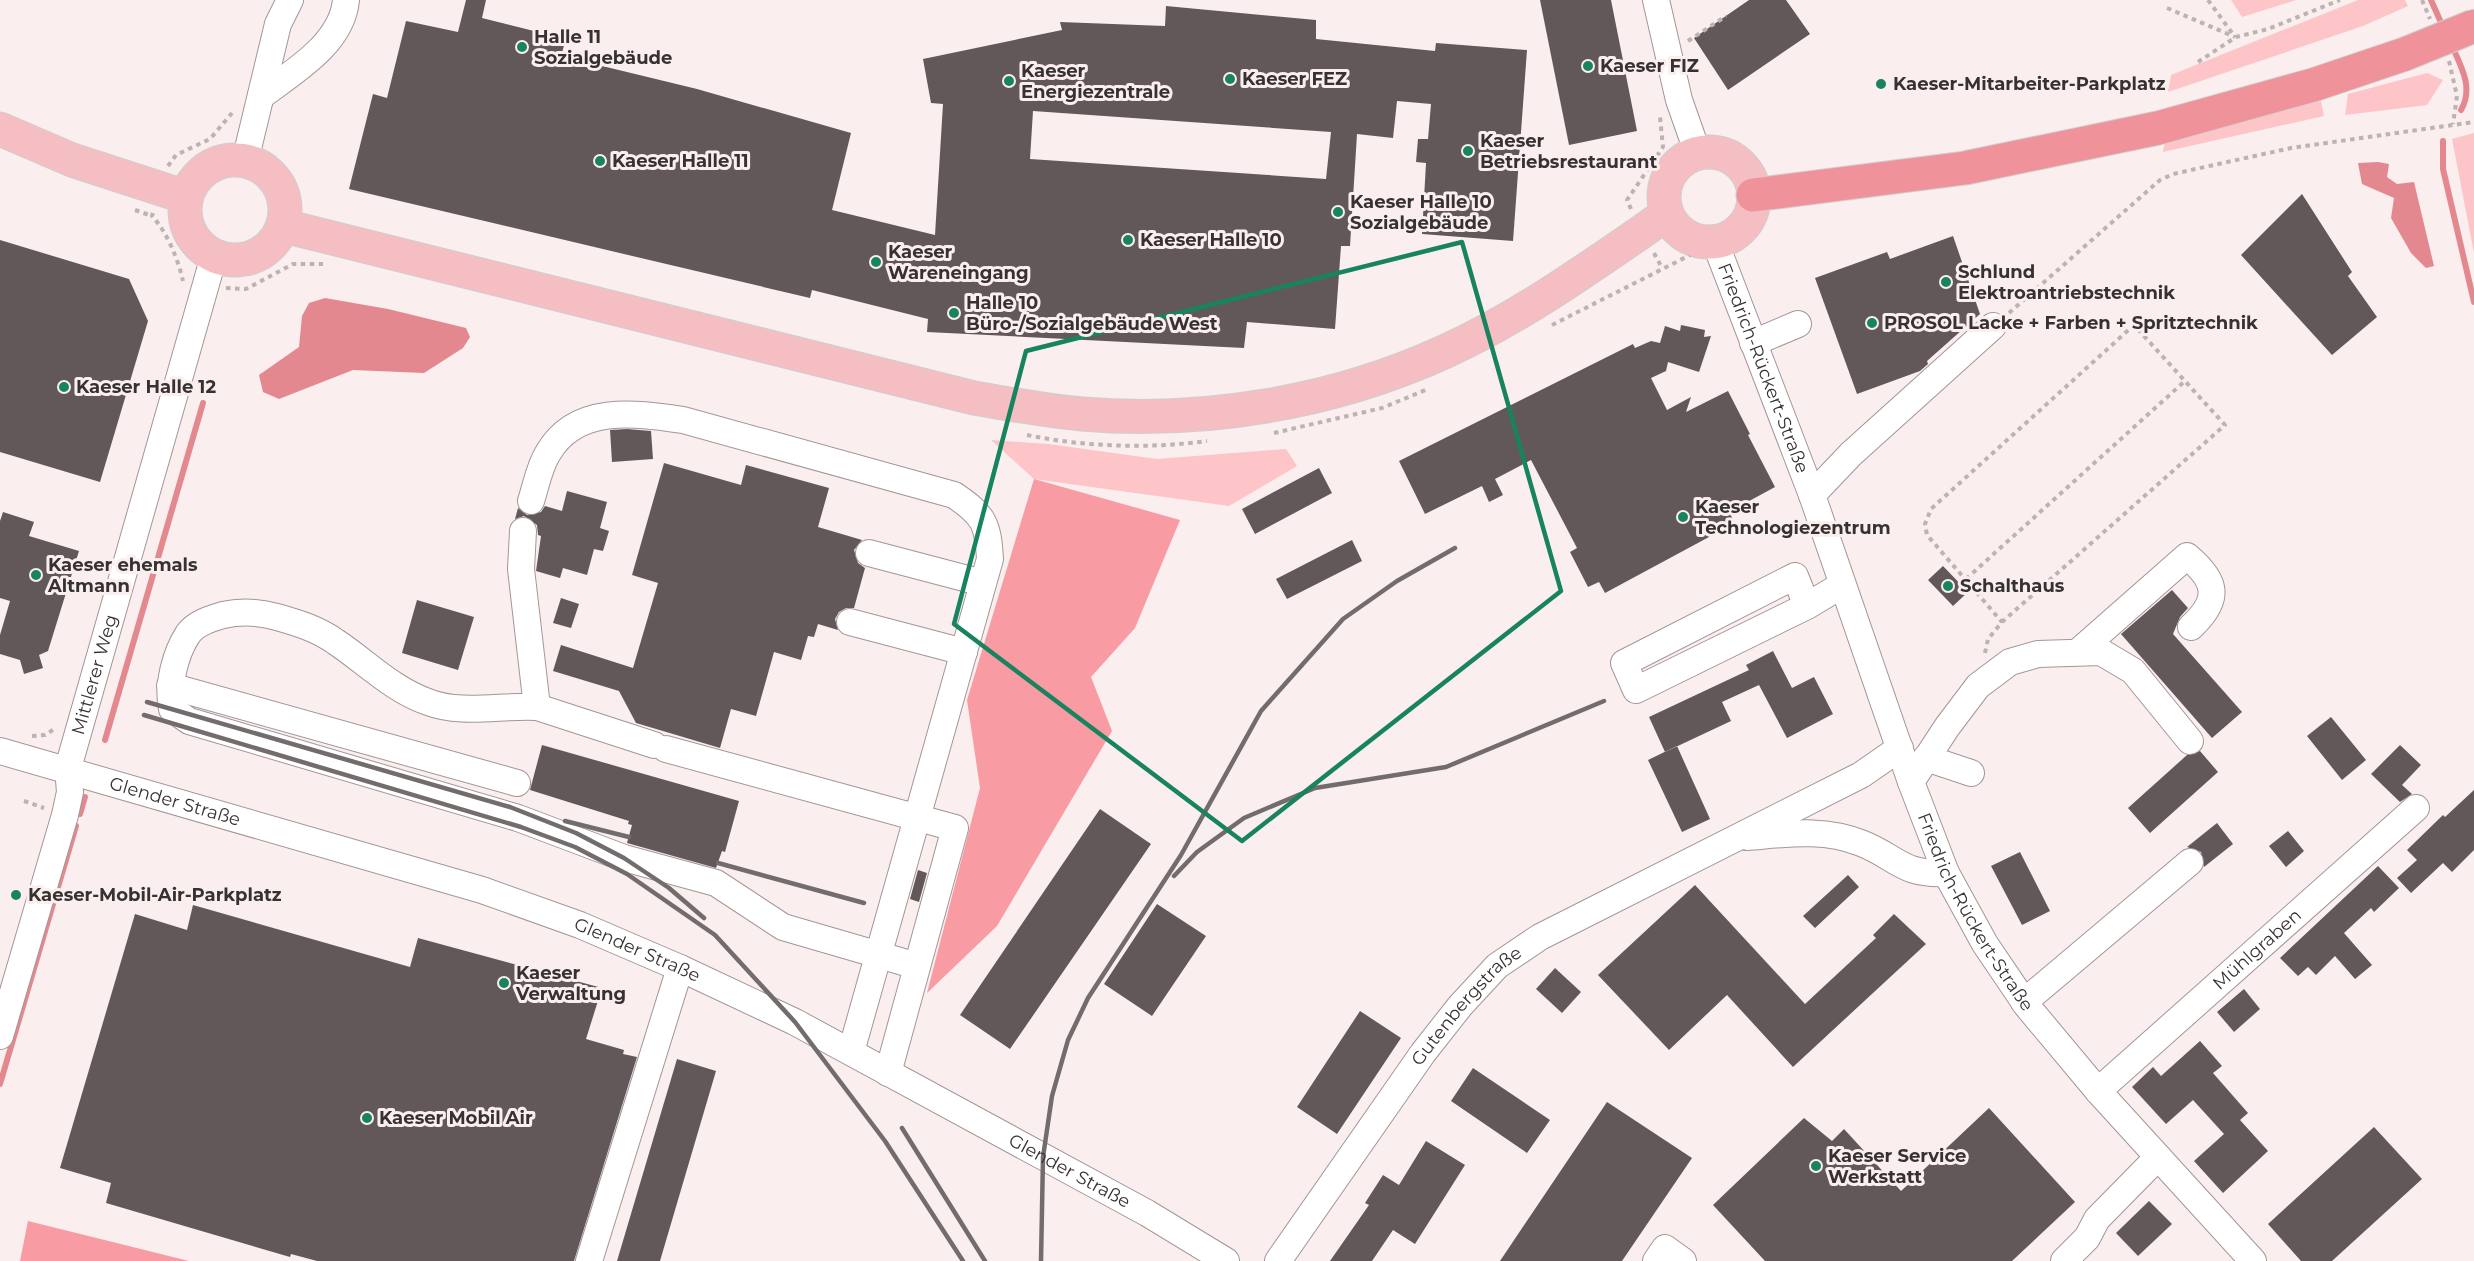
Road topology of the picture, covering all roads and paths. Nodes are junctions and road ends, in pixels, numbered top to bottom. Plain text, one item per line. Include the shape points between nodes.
1 (290, 0) edge
2 (346, 0) edge
3 (1656, 0) edge
4 (2208, 0) edge
5 (2340, 0) edge
6 (2422, 0) edge
7 (2167, 9) dead end
8 (2427, 12) dead end
9 (1726, 16) dead end
10 (2474, 26) edge
11 (1685, 32) dead end
12 (2236, 37) junction
13 (2445, 50) dead end
14 (2198, 62) dead end
15 (1676, 83) junction
16 (261, 96) junction
17 (230, 118) dead end
18 (2474, 122) edge
19 (2452, 124) junction
20 (0, 129) edge
21 (1698, 154) junction
22 (244, 161) junction
23 (174, 194) junction
24 (1753, 195) junction
25 (1654, 223) junction
26 (284, 226) junction
27 (1715, 242) junction
28 (333, 266) dead end
29 (1662, 268) junction
30 (182, 277) junction
31 (201, 284) junction
32 (1798, 324) dead end
33 (1993, 326) joint
34 (1547, 327) dead end
35 (1753, 343) junction
36 (2185, 381) junction
37 (1432, 387) dead end
38 (1017, 433) dead end
39 (1267, 434) dead end
40 (1212, 441) dead end
41 (1812, 495) junction
42 (531, 501) dead end
43 (523, 531) dead end
44 (869, 553) dead end
45 (1966, 579) junction
46 (983, 584) junction
47 (1842, 585) junction
48 (1807, 606) junction
49 (850, 622) dead end
50 (2002, 622) junction
51 (2191, 627) dead end
52 (2079, 651) junction
53 (964, 652) junction
54 (170, 686) junction
55 (1978, 686) junction
56 (537, 707) junction
57 (62, 720) dead end
58 (21, 732) dead end
59 (2190, 741) dead end
60 (1900, 748) junction
61 (0, 751) edge
62 (1926, 758) junction
63 (68, 768) junction
64 (1971, 773) dead end
65 (1911, 782) junction
66 (517, 783) dead end
67 (2416, 808) dead end
68 (917, 816) junction
69 (1732, 839) junction
70 (2190, 862) dead end
71 (1946, 873) junction
72 (879, 955) junction
73 (917, 966) junction
74 (680, 968) junction
75 (2024, 1002) junction
76 (0, 1036) edge
77 (851, 1052) junction
78 (888, 1073) junction
79 (2098, 1091) junction
80 (2158, 1157) junction
81 (590, 1261) edge
82 (1226, 1261) edge
83 (1278, 1261) edge
84 (1656, 1261) edge
85 (1683, 1261) edge
86 (2064, 1261) edge
87 (2253, 1261) edge

1 - 16 street via 278,24
2 - 16 street via 329,39 318,52
3 - 15 street
4 - 12 path
5 - 12 path via 2268,29
6 - 8 path
7 - 12 path
9 - 11 path via 1688,41
10 - 24 highway, bridge via 2313,85 2158,128 1965,168
12 - 14 path
13 - 19 path via 2457,96
15 - 21 street
15 - 25 path via 1658,99 1664,147 1627,200
16 - 22 street
17 - 23 path via 210,140 176,155 169,163
18 - 19 path
19 - 33 path via 2291,148 2167,177
20 - 23 main road via 72,160
21 - 24 main road via 1710,152 1733,160 1747,174
21 - 25 main road via 1684,160 1669,178
22 - 23 main road via 221,162 206,169
22 - 26 main road via 269,173 280,186 286,203
23 - 30 path via 152,216 160,224
23 - 31 main road via 198,245
24 - 27 main road via 1746,223 1728,238
25 - 26 main road via 1528,307 1445,351 1349,387 1263,407 1209,414 1119,415 1046,410 974,398
25 - 27 main road via 1702,242
25 - 29 path
26 - 31 main road via 270,247 258,256 227,261
27 - 29 path
27 - 35 street, Friedrich-Rückert-Straße
28 - 31 path via 293,264 246,289
29 - 34 path
30 - 31 path
30 - 31 path
31 - 63 street, Mittlerer Weg
32 - 35 street
33 - 41 street, Friedrich-Rückert-Straße via 1851,454
35 - 41 street, Friedrich-Rückert-Straße
36 - 45 path
36 - 45 path via 2134,325 2116,341 1931,509 1925,524 1928,535
36 - 50 path via 2225,425
37 - 39 path via 1382,408
38 - 40 path via 1115,445
41 - 47 street, Friedrich-Rückert-Straße
42 - 46 street via 547,454 561,435 580,422 609,414 682,420 954,495 975,508 988,532 990,559
43 - 56 street via 521,568
44 - 46 street
45 - 50 path
46 - 53 street
47 - 48 street
47 - 60 street, Friedrich-Rückert-Straße
48 - 48 street via 1795,576 1624,663 1636,690
49 - 53 street
50 - 55 path via 1989,639
51 - 52 street via 2210,606 2211,583 2204,570 2187,556
52 - 55 street via 2038,654 2010,662
52 - 59 street via 2101,652 2133,671
53 - 68 street
54 - 56 street via 183,641 192,628 236,612 265,614 304,624 334,640 401,689 428,702 454,708
54 - 66 street
54 - 72 street via 172,709 189,722 518,818 624,858 716,883 783,927
55 - 62 street
56 - 68 street via 660,747
57 - 58 path via 45,735
60 - 65 street, Friedrich-Rückert-Straße
60 - 69 street, Gutenbergstraße via 1861,775
61 - 63 street, Glender Straße
62 - 64 street
62 - 65 street
63 - 74 street, Glender Straße via 482,890 580,925
63 - 76 street, Mittlerer Weg via 68,804
65 - 71 street, Friedrich-Rückert-Straße
67 - 79 street, Mühlgraben
68 - 72 street
68 - 73 street via 955,828
69 - 71 street, Gutenbergstraße via 1824,833 1862,843 1906,869 1924,874
69 - 83 street, Gutenbergstraße via 1540,937 1497,966 1423,1053
70 - 75 street
71 - 75 street, Friedrich-Rückert-Straße via 1985,944
72 - 73 street
72 - 77 street
73 - 78 street
74 - 77 street, Glender Straße
74 - 81 street
75 - 79 street, Friedrich-Rückert-Straße
77 - 78 street, Glender Straße
78 - 82 street, Glender Straße via 1147,1213
79 - 80 street, Friedrich-Rückert-Straße
80 - 86 street via 2097,1219 2087,1238
80 - 87 street, Friedrich-Rückert-Straße
84 - 85 street via 1665,1248

